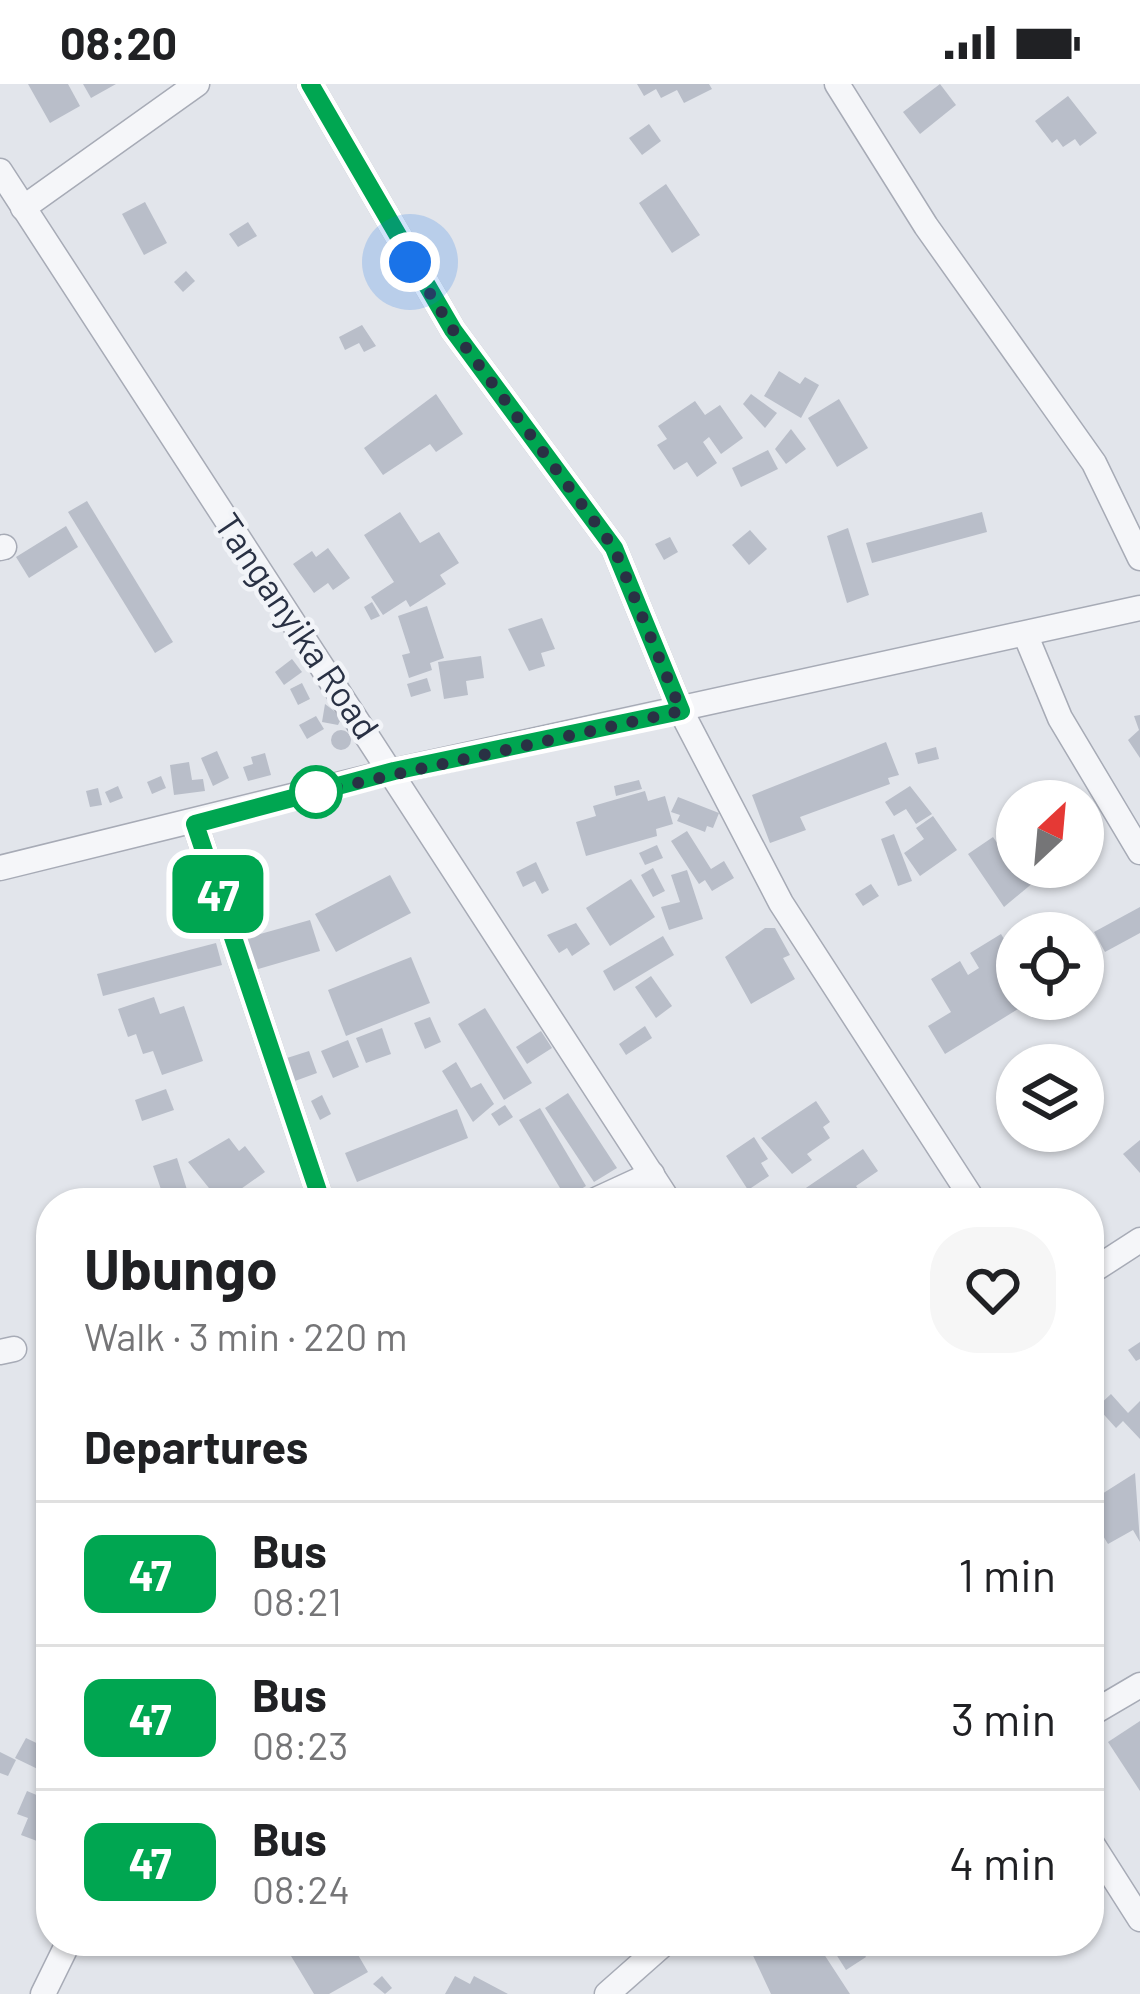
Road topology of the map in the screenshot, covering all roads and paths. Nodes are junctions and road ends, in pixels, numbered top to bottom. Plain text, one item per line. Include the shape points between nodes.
1 (197, 84) edge
2 (310, 84) edge
3 (837, 84) edge
4 (0, 171) edge
5 (23, 208) junction
6 (1140, 558) edge
7 (1140, 608) edge
8 (1025, 636) junction
9 (681, 711) junction
10 (394, 771) junction
11 (195, 824) junction
12 (1140, 852) edge
13 (0, 868) edge
14 (652, 1174) junction
15 (317, 1188) edge
16 (622, 1188) edge
17 (661, 1188) edge
18 (965, 1188) edge
19 (1140, 1240) edge
20 (1104, 1263) edge
21 (1140, 1685) edge
22 (1104, 1706) edge
23 (1104, 1862) edge
24 (1140, 1918) edge
25 (62, 1956) edge
26 (650, 1956) edge
27 (43, 1994) edge
28 (608, 1994) edge

1 - 5 street
2 - 9 street via 453,330 614,548
3 - 6 street via 1094,464
4 - 5 street, Tanganyika Road
5 - 10 street, Tanganyika Road
7 - 8 street
8 - 9 street
8 - 12 street via 1060,718
9 - 10 street
9 - 18 street via 781,903
10 - 11 street
10 - 14 street, Tanganyika Road
11 - 13 street
11 - 15 street
14 - 16 street
14 - 17 street, Tanganyika Road
19 - 20 street
21 - 22 street
23 - 24 street
25 - 27 street
26 - 28 street

